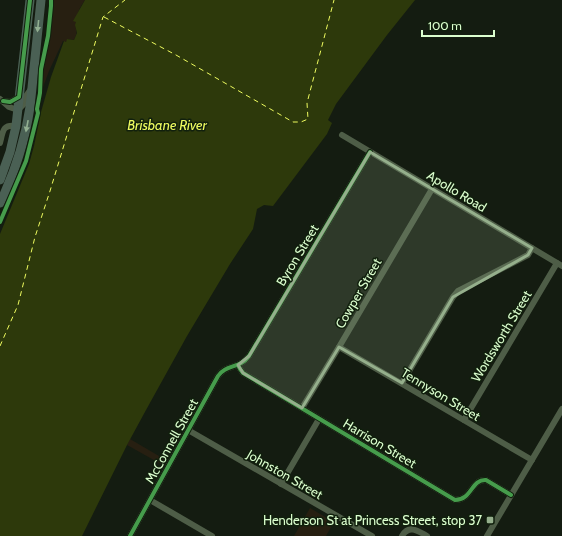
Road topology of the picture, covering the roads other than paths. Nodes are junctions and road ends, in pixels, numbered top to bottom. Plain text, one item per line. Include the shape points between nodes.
1 (30, 0) edge
2 (41, 0) edge
3 (32, 87) junction
4 (20, 97) junction
5 (2, 100) edge
6 (18, 108) junction
7 (16, 126) junction
8 (342, 135) dead end
9 (0, 143) edge
10 (370, 152) junction
11 (0, 180) edge
12 (432, 189) junction
13 (0, 203) edge
14 (532, 248) junction
15 (560, 264) edge
16 (339, 347) junction
17 (238, 365) junction
18 (402, 383) junction
19 (302, 408) junction
20 (562, 409) edge
21 (319, 419) junction
22 (464, 420) junction
23 (559, 420) edge
24 (188, 430) junction
25 (532, 460) junction
26 (281, 484) junction
27 (512, 495) junction
28 (150, 500) junction
29 (130, 536) edge
30 (212, 536) edge
31 (372, 536) edge
32 (402, 536) edge
33 (427, 536) edge
34 (487, 536) edge

1 - 4 highway
2 -> 3 highway
3 - 6 street via 24,104
3 -> 13 highway via 22,148
4 - 5 street via 10,102
4 - 6 highway
5 - 6 street via 8,106
6 - 7 highway
7 - 9 street via 6,127
7 - 11 highway
8 - 10 street, Apollo Road
10 - 12 street, Apollo Road
10 - 17 street, Byron Street via 249,356
12 - 14 street, Apollo Road
12 - 16 street, Cowper Street
14 - 15 street, Apollo Road
14 - 18 street via 528,255 458,291
15 - 22 street, Wordsworth Street
16 - 18 street, Tennyson Street
16 - 19 street, Cowper Street
17 - 19 street, Harrison Street via 244,373
17 - 24 street, McConnell Street via 221,373
18 - 22 street, Tennyson Street
19 - 21 street, Harrison Street
20 - 23 street
21 - 26 street
21 - 27 street, Harrison Street via 455,500 464,498 483,479
22 - 25 street, Tennyson Street
23 - 25 street
24 - 26 street, Johnston Street
24 - 28 street, McConnell Street
25 - 27 street
26 - 31 street, Johnston Street
27 - 34 street
28 - 29 street, McConnell Street
28 - 30 street
32 - 33 street via 409,529

